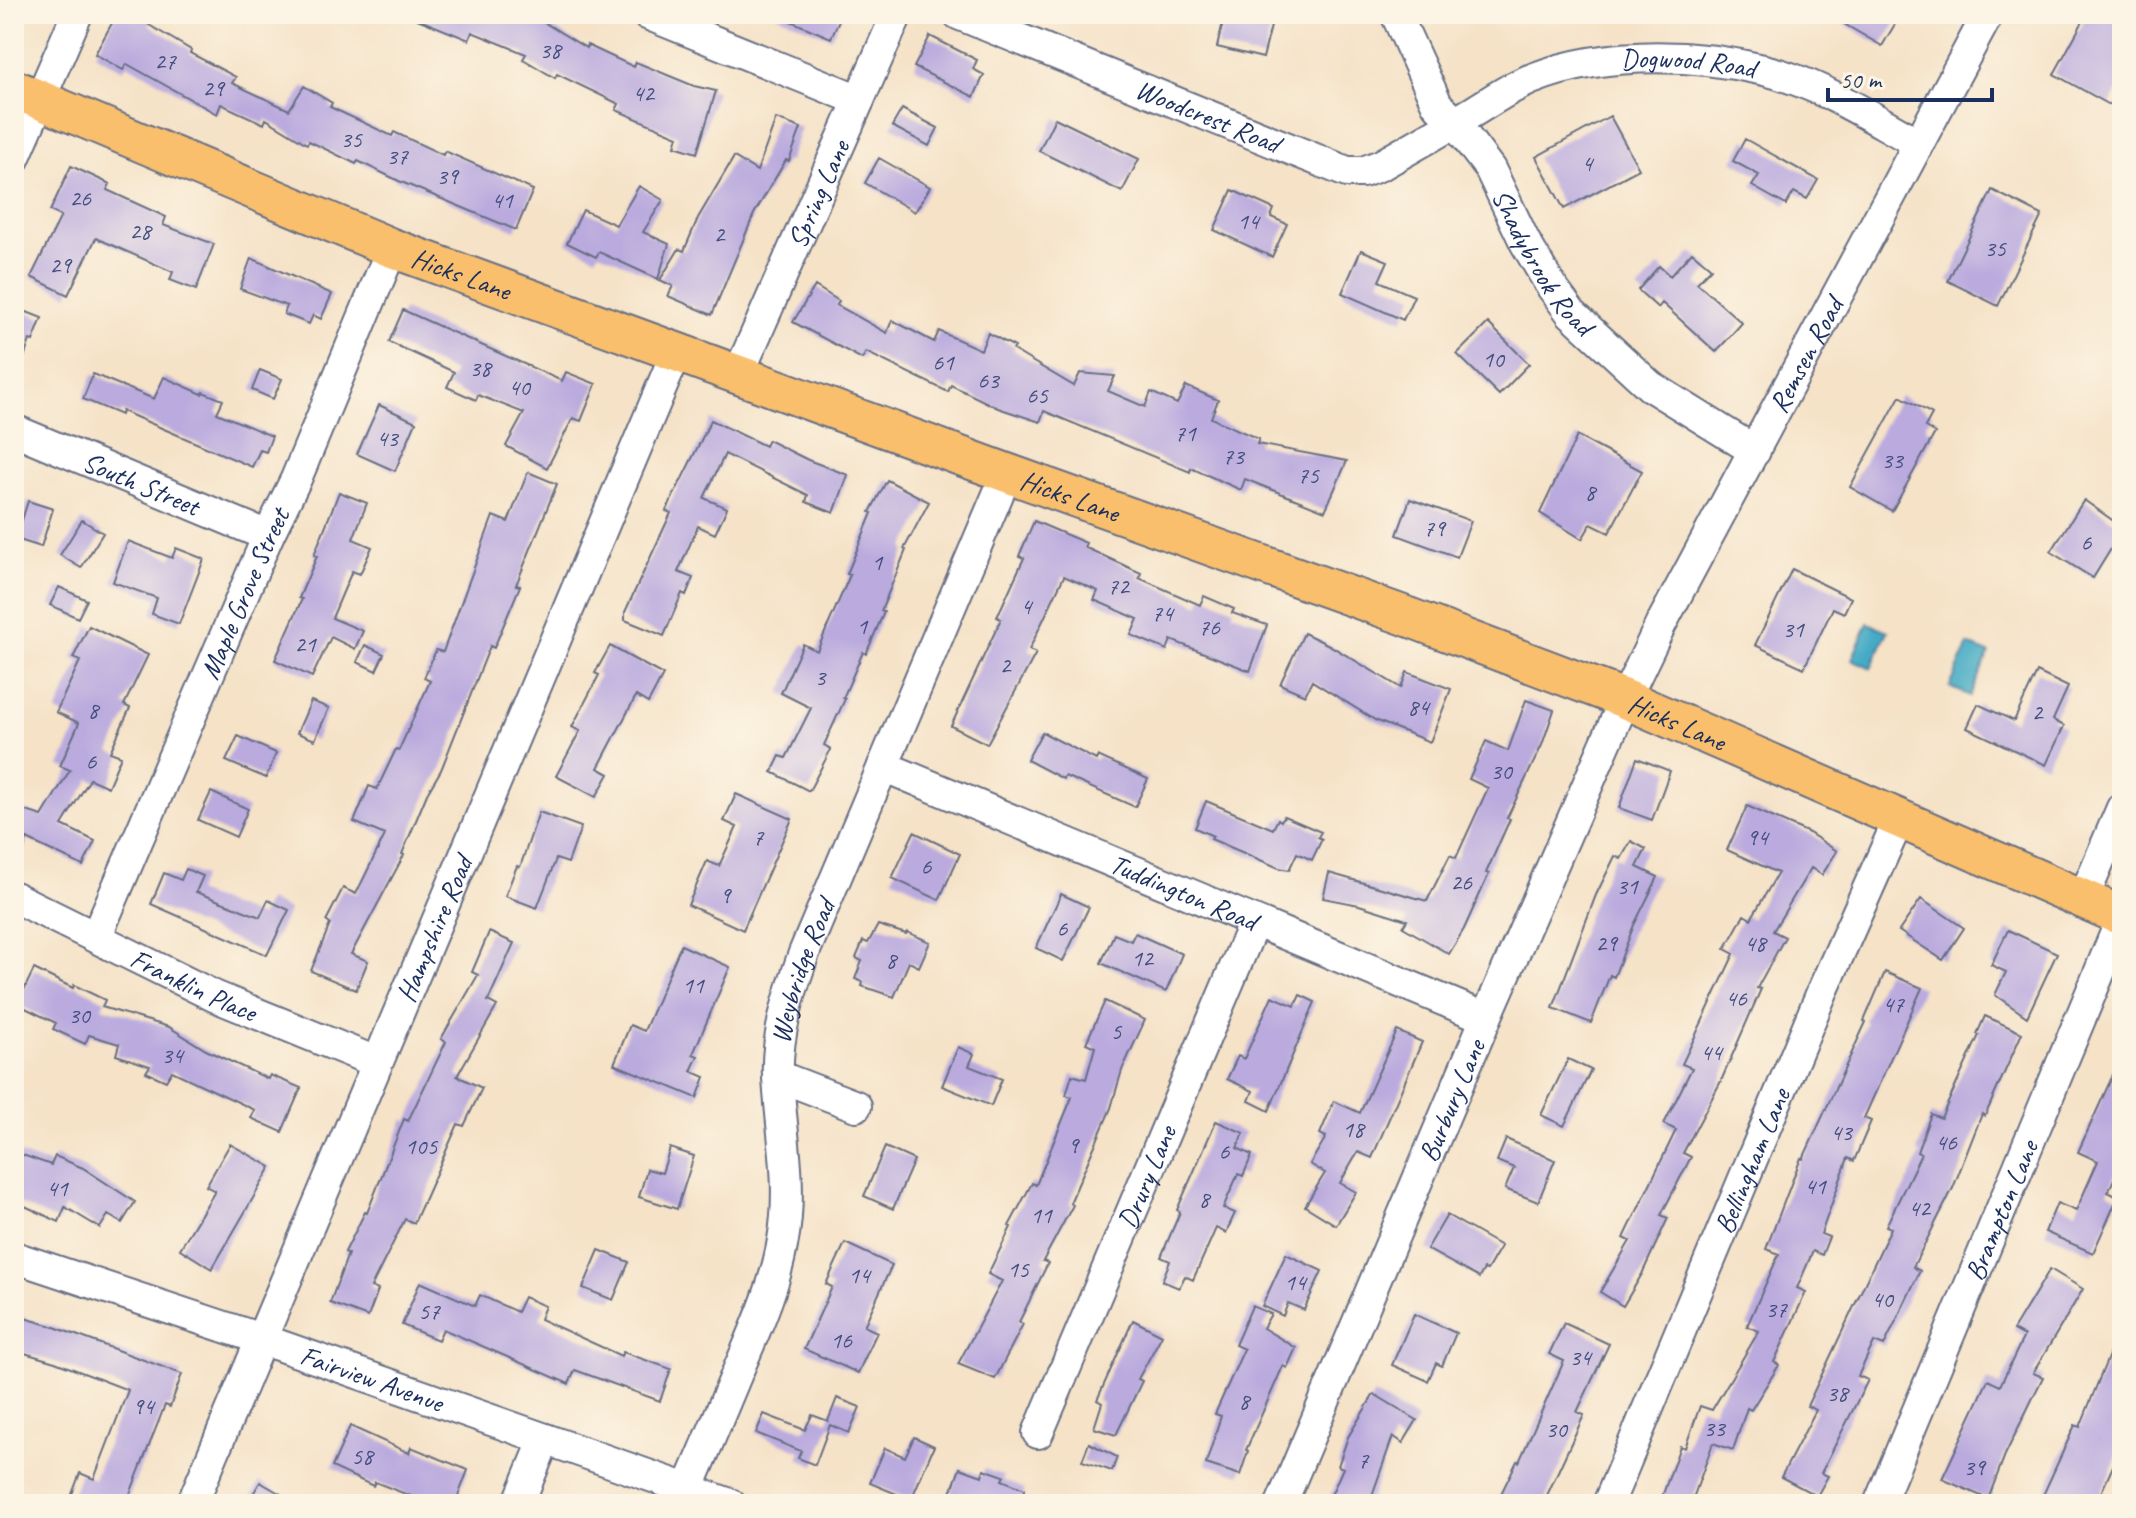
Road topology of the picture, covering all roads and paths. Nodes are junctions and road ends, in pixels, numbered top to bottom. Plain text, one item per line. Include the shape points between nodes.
1 (77, 14) edge
2 (647, 14) edge
3 (897, 14) edge
4 (958, 14) edge
5 (1396, 14) edge
6 (1988, 14) edge
7 (27, 95) edge
8 (859, 100) junction
9 (1455, 123) junction
10 (1918, 143) junction
11 (14, 159) edge
12 (392, 248) junction
13 (676, 353) junction
14 (738, 375) junction
15 (14, 430) edge
16 (1755, 451) junction
17 (1007, 473) junction
18 (268, 536) junction
19 (1625, 699) junction
20 (883, 766) junction
21 (2122, 808) edge
22 (1899, 819) junction
23 (14, 897) edge
24 (2083, 899) junction
25 (2122, 917) edge
26 (1254, 922) junction
27 (96, 937) junction
28 (1486, 1018) junction
29 (376, 1062) junction
30 (778, 1076) junction
31 (856, 1106) dead end
32 (14, 1257) edge
33 (261, 1339) junction
34 (1038, 1433) dead end
35 (545, 1439) junction
36 (688, 1489) junction
37 (192, 1504) edge
38 (518, 1504) edge
39 (730, 1504) edge
40 (1281, 1504) edge
41 (1608, 1504) edge
42 (1879, 1504) edge

1 - 7 street
2 - 8 street
3 - 8 street, Spring Lane
4 - 9 street, Woodcrest Road via 1347,172 1381,165
5 - 9 street, Shadybrook Road via 1437,104
6 - 10 street, Remsen Road
7 - 11 street
7 - 12 main road, Hicks Lane
8 - 14 street, Spring Lane
9 - 10 street, Dogwood Road via 1545,74 1639,58 1692,58 1765,70 1798,82
9 - 16 street, Shadybrook Road via 1490,169 1525,242 1571,313 1650,386
10 - 16 street, Remsen Road
12 - 13 main road, Hicks Lane
12 - 18 street, Maple Grove Street
13 - 14 main road, Hicks Lane
13 - 29 street, Hampshire Road
14 - 17 main road, Hicks Lane
15 - 18 street, South Street
16 - 19 street, Remsen Road
17 - 19 main road, Hicks Lane
17 - 20 street, Weybridge Road
18 - 27 street, Maple Grove Street
19 - 22 main road, Hicks Lane
19 - 28 street, Burbury Lane
20 - 26 street, Tuddington Road
20 - 30 street, Weybridge Road via 787,1003
21 - 24 street
22 - 24 main road, Hicks Lane
22 - 41 street, Bellingham Lane
23 - 27 street, Franklin Place
24 - 25 main road, Hicks Lane
25 - 42 street, Brampton Lane
26 - 28 street, Tuddington Road
26 - 34 street, Drury Lane
27 - 29 street, Franklin Place via 214,996
28 - 40 street, Burbury Lane
29 - 33 street, Hampshire Road
30 - 31 street
30 - 36 street, Weybridge Road via 788,1164 783,1241 764,1310
32 - 33 street, Fairview Avenue
33 - 35 street, Fairview Avenue
33 - 37 street, Hampshire Road
35 - 36 street, Fairview Avenue
35 - 38 street
36 - 39 street, Fairview Avenue

